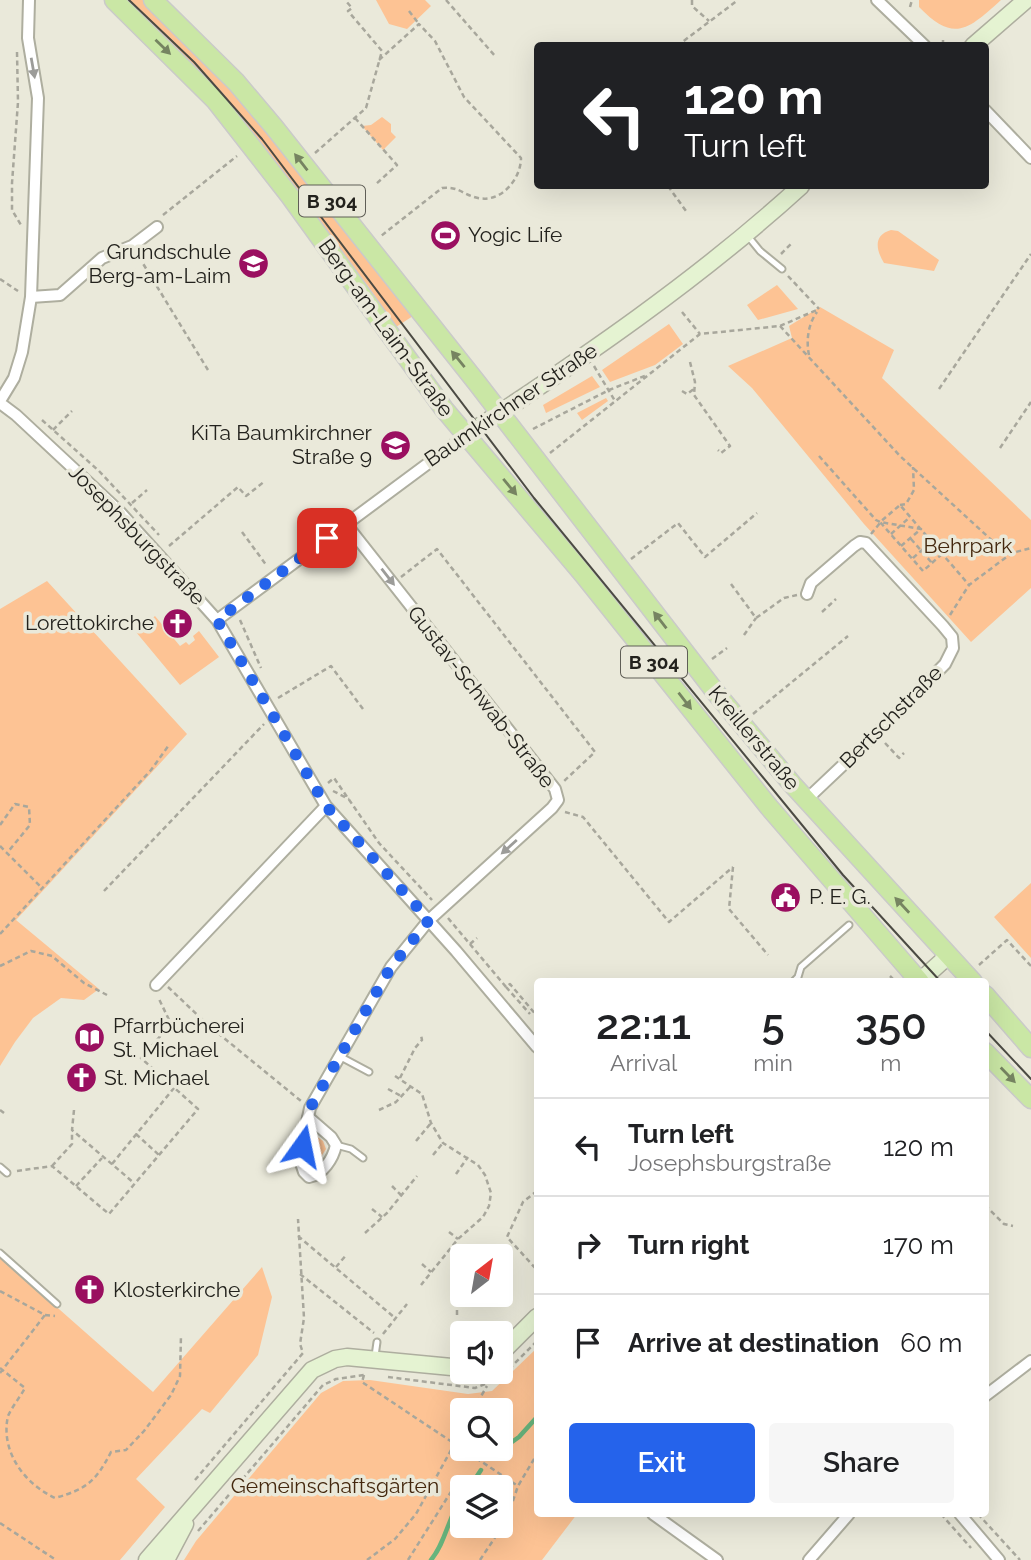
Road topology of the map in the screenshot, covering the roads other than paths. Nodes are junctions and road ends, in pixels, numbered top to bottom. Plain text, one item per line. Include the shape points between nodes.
1 (29, 0) edge
2 (114, 0) edge
3 (153, 0) edge
4 (877, 0) edge
5 (1026, 0) edge
6 (921, 42) edge
7 (978, 42) edge
8 (989, 114) edge
9 (1031, 158) edge
10 (798, 189) edge
11 (157, 228) road end
12 (747, 235) junction
13 (782, 270) road end
14 (30, 297) junction
15 (0, 402) edge
16 (500, 413) junction
17 (466, 436) junction
18 (346, 524) junction
19 (807, 594) road end
20 (217, 620) junction
21 (806, 800) junction
22 (326, 806) junction
23 (429, 920) junction
24 (849, 925) dead end
25 (949, 955) junction
26 (976, 974) edge
27 (797, 978) edge
28 (917, 978) edge
29 (924, 978) edge
30 (158, 983) road end
31 (989, 1000) edge
32 (534, 1043) edge
33 (1031, 1048) edge
34 (340, 1056) junction
35 (989, 1056) edge
36 (369, 1072) dead end
37 (1031, 1099) edge
38 (309, 1112) junction
39 (336, 1145) junction
40 (363, 1158) dead end
41 (0, 1167) edge
42 (7, 1173) road end
43 (0, 1253) edge
44 (57, 1304) dead end
45 (534, 1320) edge
46 (513, 1341) edge
47 (377, 1342) dead end
48 (1031, 1361) edge
49 (374, 1367) junction
50 (450, 1368) edge
51 (989, 1393) edge
52 (196, 1503) junction
53 (657, 1517) edge
54 (846, 1517) edge
55 (963, 1517) edge
56 (147, 1560) edge
57 (166, 1560) edge
58 (717, 1560) edge
59 (810, 1560) edge
60 (999, 1560) edge

1 -> 14 street, Josephsburgstraße via 28,38 38,98
2 -> 17 main road, Berg-am-Laim-Straße / B 304 via 198,82 249,143
16 -> 3 main road, Berg-am-Laim-Straße / B 304 via 274,127 227,72
4 - 6 street
5 - 7 street
8 - 9 street
10 - 12 street, Baumkirchner Straße
11 - 14 street via 132,246 102,258 60,295
12 - 13 lane
12 - 16 street, Baumkirchner Straße via 660,303
14 - 15 street, Josephsburgstraße via 22,352
15 - 20 street, Josephsburgstraße via 119,511
16 - 17 street, Baumkirchner Straße
21 -> 16 main road, Kreillerstraße / B 304
17 - 18 street, Baumkirchner Straße
17 -> 28 main road, Kreillerstraße / B 304 via 608,604 776,816
18 - 20 street, Baumkirchner Straße
18 -> 23 street, Gustav-Schwab-Straße via 555,789 558,800
19 - 21 street, Bertschstraße via 811,583 845,553 866,543 943,626 952,637 953,648 945,664
20 - 22 street, Josephsburgstraße
25 -> 21 main road, Kreillerstraße / B 304
22 - 23 street, Josephsburgstraße
22 - 30 street
23 - 32 street, Josephsburgstraße
23 - 34 street, Gustav-Schwab-Straße via 391,967
24 - 27 lane via 801,967
25 - 26 main road, Kreillerstraße / B 304
25 - 29 street
31 - 33 main road
34 - 36 lane
34 - 38 street, Gustav-Schwab-Straße
35 -> 37 main road
38 - 39 street
38 - 39 street, Gustav-Schwab-Straße via 302,1146 304,1172 309,1177 317,1175
39 - 40 lane
41 - 42 lane
43 - 44 lane
45 - 46 street
47 - 49 lane
48 - 51 street
49 - 50 street
49 - 52 street via 335,1359 312,1370
52 - 56 street
52 - 57 street
53 - 58 street
54 - 59 street
55 - 60 street

